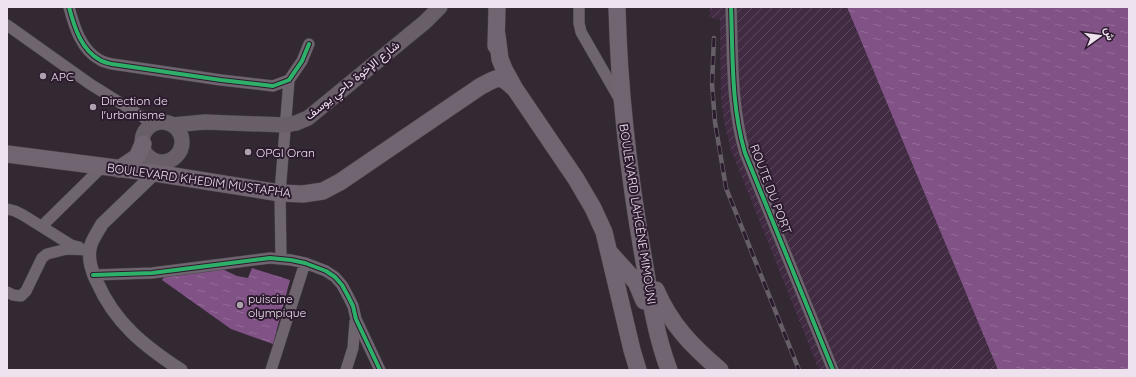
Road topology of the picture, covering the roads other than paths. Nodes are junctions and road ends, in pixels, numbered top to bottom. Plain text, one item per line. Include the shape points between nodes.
1 (69, 7) edge
2 (440, 7) edge
3 (497, 7) edge
4 (579, 7) edge
5 (617, 7) edge
6 (731, 7) edge
7 (7, 25) edge
8 (497, 35) junction
9 (309, 44) dead end
10 (289, 80) junction
11 (481, 86) junction
12 (515, 89) junction
13 (622, 104) junction
14 (205, 122) junction
15 (154, 124) junction
16 (172, 125) junction
17 (284, 125) junction
18 (182, 141) junction
19 (145, 150) junction
20 (7, 154) edge
21 (102, 167) junction
22 (119, 168) junction
23 (159, 168) junction
24 (280, 193) junction
25 (7, 209) edge
26 (42, 226) junction
27 (638, 227) junction
28 (89, 250) junction
29 (609, 252) junction
30 (281, 258) junction
31 (305, 263) junction
32 (93, 275) junction
33 (7, 292) edge
34 (356, 319) junction
35 (181, 370) edge
36 (271, 370) edge
37 (346, 370) edge
38 (380, 370) edge
39 (638, 370) edge
40 (662, 370) edge
41 (669, 370) edge
42 (720, 370) edge
43 (833, 370) edge

1 - 10 street via 76,31 85,48 99,60 112,64 273,86
2 - 17 main road, شارع الإخوة داحي يوسف via 308,118
3 - 8 main road
4 - 13 street via 581,32
5 - 13 main road, BOULEVARD LAHCÈNE MIMOUNI
6 - 43 street, ROUTE DU PORT via 734,94 740,137
7 - 15 street via 90,84
8 - 11 main road via 492,70
8 - 12 main road via 500,59
9 - 10 street via 302,61
10 - 17 street
11 - 12 main road via 499,78 504,79
11 - 24 main road, BOULEVARD KHEDIM MUSTAPHA via 340,182 323,191 303,194
12 - 29 main road via 593,208 604,232
13 - 27 main road, BOULEVARD LAHCÈNE MIMOUNI
14 - 16 main road, شارع الإخوة داحي يوسف
14 - 17 main road, شارع الإخوة داحي يوسف
14 - 18 main road
15 - 16 main road
15 - 19 main road via 145,132
16 - 18 main road via 181,135
17 - 24 street
18 - 23 main road via 182,147 175,157
19 - 22 main road
19 - 23 main road
20 - 21 main road, BOULEVARD KHEDIM MUSTAPHA
21 - 22 main road, BOULEVARD KHEDIM MUSTAPHA
21 - 26 street
22 - 23 main road, BOULEVARD KHEDIM MUSTAPHA
23 - 24 main road, BOULEVARD KHEDIM MUSTAPHA
23 - 28 street via 102,224
24 - 30 street
25 - 26 street
26 - 28 street via 71,244
27 - 41 main road, BOULEVARD LAHCÈNE MIMOUNI via 652,304
27 - 42 main road via 649,275 663,307 696,350
28 - 32 street
28 - 33 street via 67,249 47,254 42,258 21,296 13,296
29 - 39 main road
29 - 40 main road, BOULEVARD LAHCÈNE MIMOUNI via 641,291
30 - 31 street
30 - 32 street via 152,273
31 - 34 street via 326,271 335,278 348,296
31 - 36 street
32 - 35 street via 116,317 133,335
34 - 37 street via 353,348
34 - 38 street

